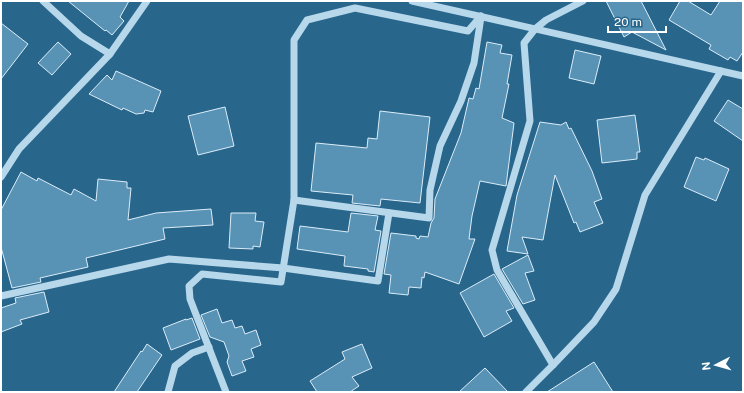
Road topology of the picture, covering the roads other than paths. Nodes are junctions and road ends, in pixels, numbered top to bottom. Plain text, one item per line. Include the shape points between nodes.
1 (43, 1) edge
2 (147, 1) edge
3 (412, 1) edge
4 (583, 1) edge
5 (481, 16) junction
6 (535, 29) junction
7 (110, 54) junction
8 (721, 71) junction
9 (743, 76) edge
10 (1, 178) edge
11 (294, 200) junction
12 (389, 213) junction
13 (283, 268) junction
14 (1, 296) edge
15 (208, 347) junction
16 (554, 365) junction
17 (168, 392) edge
18 (226, 392) edge
19 (526, 392) edge

1 - 7 street via 82,36
2 - 7 street
3 - 5 street
4 - 6 street via 546,20
5 - 6 street
5 - 11 street via 468,31 355,8 307,20 294,40
5 - 12 street via 474,63 461,101 440,146 430,190 429,218
6 - 8 street
6 - 16 street via 524,43 530,121 492,250 497,270
7 - 10 street via 19,149
8 - 9 street
8 - 16 street via 645,195 616,289 594,322
11 - 12 street
11 - 13 street
12 - 13 street via 378,281
13 - 14 street via 169,259
13 - 15 street via 281,282 202,274 189,286 190,299
15 - 17 street via 192,353 175,366
15 - 18 street
16 - 19 street

